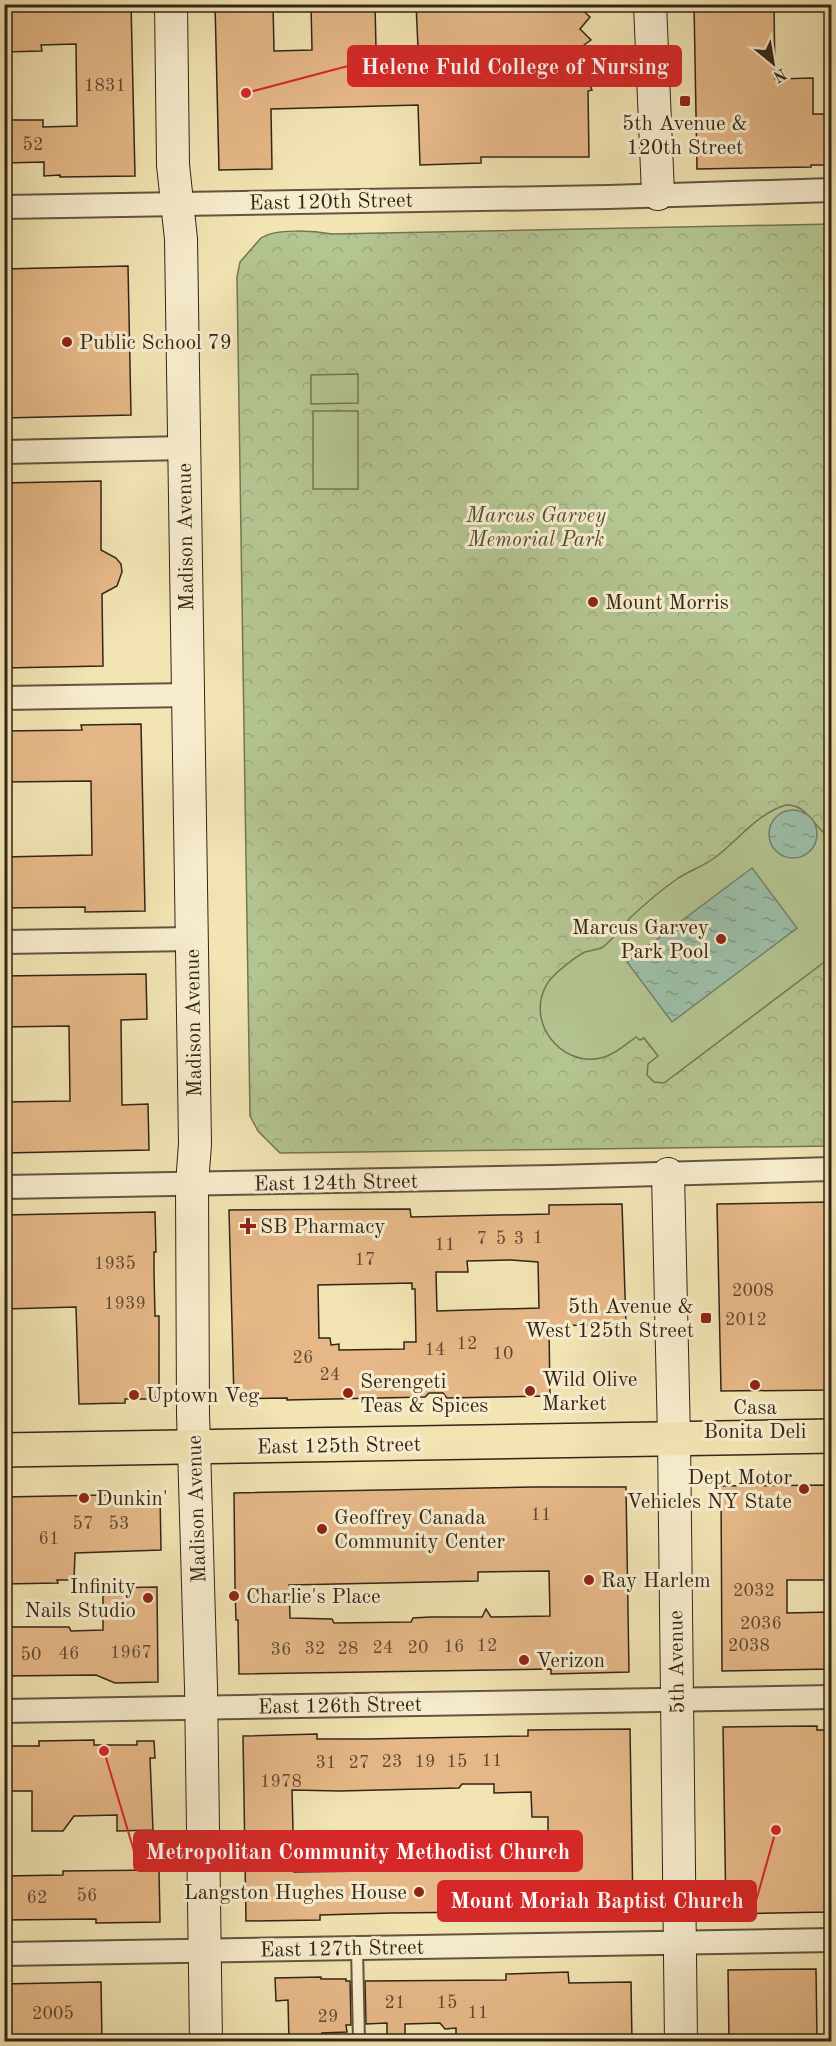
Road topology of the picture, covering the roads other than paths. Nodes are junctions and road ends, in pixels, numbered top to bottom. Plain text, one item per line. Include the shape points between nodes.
1 (171, 4) edge
2 (650, 4) edge
3 (831, 190) edge
4 (658, 194) junction
5 (177, 205) junction
6 (4, 207) edge
7 (184, 448) junction
8 (4, 452) edge
9 (188, 695) junction
10 (4, 698) edge
11 (192, 939) junction
12 (4, 942) edge
13 (831, 1169) edge
14 (668, 1174) junction
15 (192, 1184) junction
16 (4, 1187) edge
17 (831, 1436) edge
18 (674, 1438) junction
19 (194, 1448) junction
20 (4, 1450) edge
21 (831, 1697) edge
22 (676, 1700) junction
23 (201, 1707) junction
24 (4, 1711) edge
25 (831, 1940) edge
26 (680, 1942) junction
27 (357, 1948) junction
28 (205, 1950) junction
29 (4, 1954) edge
30 (206, 2042) edge
31 (359, 2042) edge
32 (681, 2042) edge

1 - 5 main road, Madison Avenue
2 - 4 main road
3 - 4 street, East 120th Street
4 - 5 street, East 120th Street
5 - 6 street, East 120th Street
5 - 7 main road, Madison Avenue via 181,239
7 - 8 street
7 - 9 main road, Madison Avenue
9 - 10 street
9 - 11 main road, Madison Avenue
11 - 12 street
11 - 15 main road, Madison Avenue
13 - 14 street, East 124th Street
14 - 15 street, East 124th Street
14 - 18 main road, 5th Avenue
15 - 16 street, East 124th Street
15 - 19 main road, Madison Avenue
17 - 18 main road, East 125th Street
18 - 19 main road, East 125th Street
18 - 22 main road, 5th Avenue
19 - 20 main road, East 125th Street
19 - 23 main road, Madison Avenue
21 - 22 street, East 126th Street
22 - 23 street, East 126th Street
22 - 26 main road, 5th Avenue
23 - 24 street, East 126th Street
23 - 28 main road, Madison Avenue
25 - 26 street, East 127th Street
26 - 27 street, East 127th Street
26 - 32 main road, 5th Avenue
27 - 28 street, East 127th Street
27 - 31 lane
28 - 29 street, East 127th Street
28 - 30 main road, Madison Avenue

